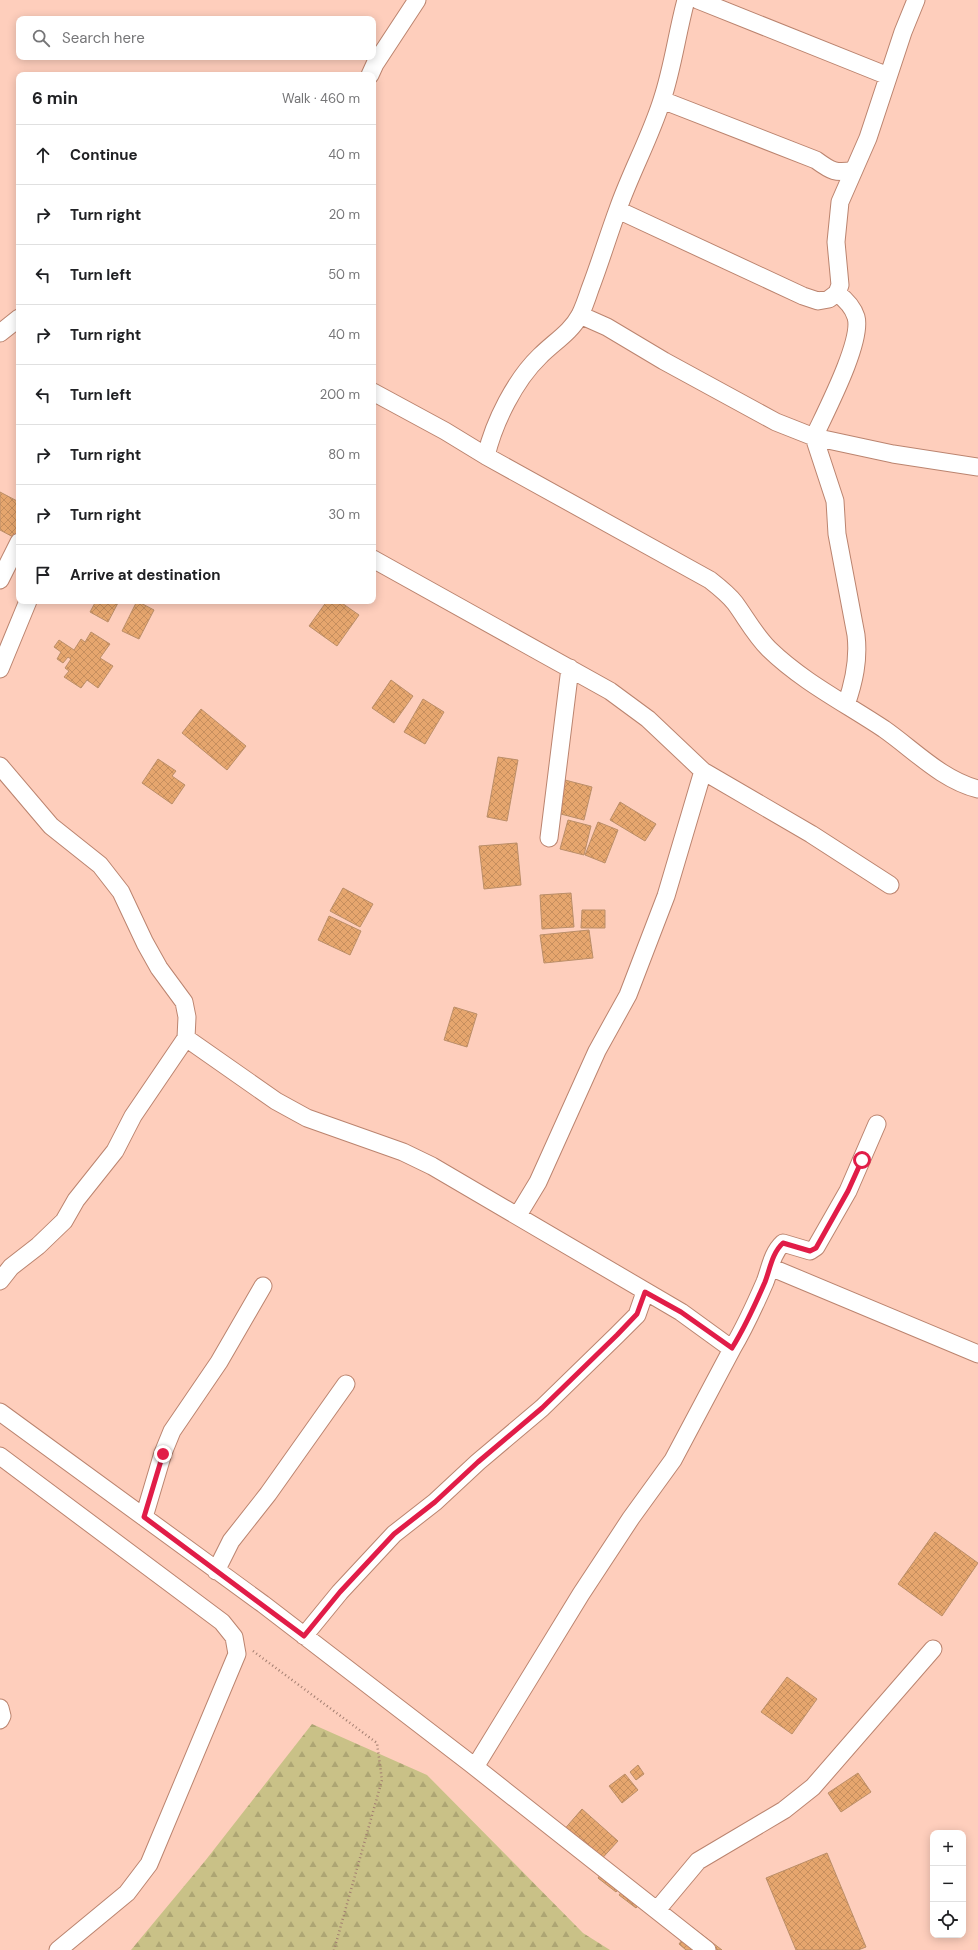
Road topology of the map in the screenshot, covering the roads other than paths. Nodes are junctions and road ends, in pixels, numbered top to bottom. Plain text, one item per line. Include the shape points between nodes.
1 (417, 0) edge
2 (686, 0) edge
3 (698, 0) edge
4 (916, 0) edge
5 (371, 72) edge
6 (888, 76) junction
7 (662, 100) junction
8 (854, 170) junction
9 (618, 210) junction
10 (838, 292) junction
11 (580, 315) junction
12 (16, 320) edge
13 (0, 333) edge
14 (376, 394) edge
15 (814, 437) junction
16 (486, 456) junction
17 (978, 467) edge
18 (16, 548) edge
19 (376, 561) edge
20 (0, 580) edge
21 (27, 604) edge
22 (570, 668) junction
23 (0, 669) edge
24 (846, 705) junction
25 (0, 766) edge
26 (703, 771) junction
27 (978, 789) edge
28 (549, 838) dead end
29 (890, 885) dead end
30 (186, 1038) junction
31 (877, 1124) dead end
32 (518, 1215) junction
33 (770, 1266) junction
34 (0, 1281) edge
35 (263, 1286) dead end
36 (645, 1292) junction
37 (732, 1348) junction
38 (978, 1354) edge
39 (346, 1384) dead end
40 (0, 1412) edge
41 (0, 1456) edge
42 (144, 1517) junction
43 (216, 1571) junction
44 (304, 1636) junction
45 (933, 1648) dead end
46 (0, 1708) edge
47 (0, 1720) edge
48 (475, 1767) junction
49 (657, 1910) junction
50 (58, 1950) edge
51 (707, 1950) edge

1 - 5 street
2 - 7 street
3 - 6 street
4 - 6 street
6 - 8 street via 868,138
7 - 8 street via 816,160 826,168 837,172
7 - 9 street
8 - 10 street via 840,202 836,242 840,278
9 - 10 street via 803,296 818,301 829,299
9 - 11 street
10 - 15 street via 856,315 858,325 848,359
11 - 15 street via 607,327 764,415
11 - 16 street via 563,337 540,356 520,379 491,436
12 - 13 street
14 - 16 street
15 - 17 street via 893,454
15 - 24 street via 834,501 837,534 858,650 853,685
16 - 24 street via 710,580 734,602 755,633 785,664
18 - 20 street
19 - 22 street
21 - 23 street
22 - 26 street via 610,691 648,719
22 - 28 street
24 - 27 street via 942,773 957,782
25 - 30 street via 51,826 100,865 120,892 159,968 184,1002 187,1017
26 - 29 street via 811,834
26 - 32 street via 666,896 628,995 597,1051 538,1182
30 - 32 street via 276,1101 307,1118 403,1152
30 - 34 street via 133,1116 115,1150 76,1200 64,1221 11,1267
31 - 33 street via 848,1191 816,1248 810,1251 783,1243
32 - 36 street
33 - 37 street via 744,1329
33 - 38 street
35 - 42 street via 219,1362 172,1431
36 - 37 street via 681,1312
36 - 44 street via 637,1314 617,1335 542,1408 435,1502 394,1534 340,1592
37 - 48 street via 673,1460 581,1594
39 - 43 street via 268,1494 231,1541
40 - 42 street
41 - 50 street via 222,1622 234,1637 237,1654 149,1864 127,1893
42 - 43 street
43 - 44 street
44 - 48 street
45 - 49 street via 813,1787 784,1810 698,1861
46 - 47 street
48 - 49 street
49 - 51 street

